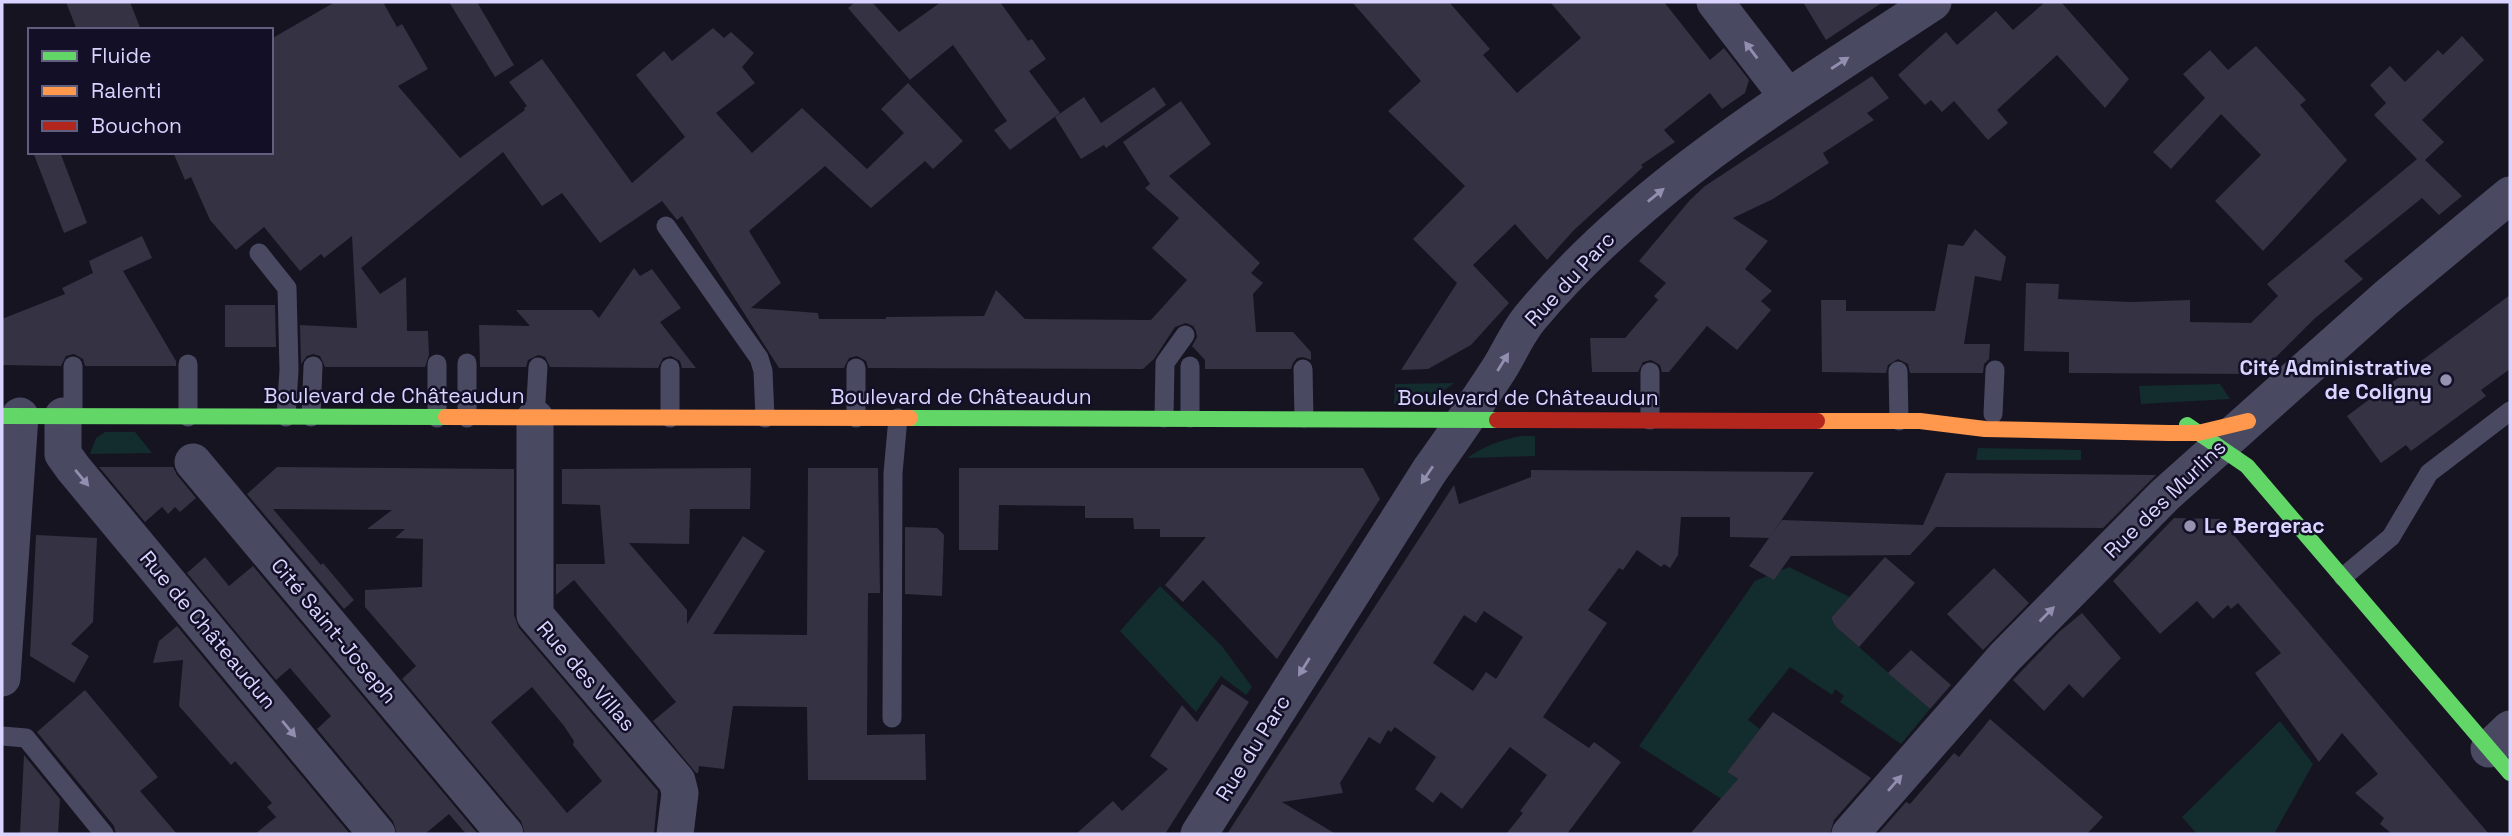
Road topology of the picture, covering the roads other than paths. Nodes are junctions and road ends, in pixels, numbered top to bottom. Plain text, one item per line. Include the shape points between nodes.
1 (1715, 2) edge
2 (1933, 2) edge
3 (1788, 97) junction
4 (2510, 195) edge
5 (666, 226) dead end
6 (259, 253) dead end
7 (1183, 337) dead end
8 (188, 363) dead end
9 (467, 363) dead end
10 (437, 364) dead end
11 (73, 366) dead end
12 (313, 366) dead end
13 (1190, 366) dead end
14 (538, 367) dead end
15 (670, 368) dead end
16 (856, 368) dead end
17 (1303, 369) dead end
18 (1995, 370) dead end
19 (1898, 371) dead end
20 (1650, 372) dead end
21 (2510, 411) edge
22 (1993, 414) junction
23 (2062, 415) dead end
24 (11, 416) edge
25 (68, 416) junction
26 (286, 417) junction
27 (311, 417) junction
28 (2166, 417) dead end
29 (437, 418) junction
30 (467, 418) junction
31 (536, 418) junction
32 (670, 418) junction
33 (765, 418) junction
34 (856, 418) junction
35 (898, 418) junction
36 (1164, 418) junction
37 (1190, 418) junction
38 (1304, 418) junction
39 (1467, 420) junction
40 (1650, 420) junction
41 (1899, 421) junction
42 (1920, 421) junction
43 (191, 434) junction
44 (2210, 439) junction
45 (2343, 577) junction
46 (2, 678) edge
47 (892, 718) dead end
48 (2, 736) edge
49 (2503, 750) edge
50 (104, 834) edge
51 (377, 834) edge
52 (505, 834) edge
53 (676, 834) edge
54 (1199, 834) edge
55 (1850, 834) edge

3 -> 1 street
3 -> 2 street, Rue du Parc
39 -> 3 street, Rue du Parc via 1528,321 1583,260 1686,171
4 - 44 street, Rue des Murlins via 2248,421
5 - 33 lane via 759,358
6 - 26 lane via 287,288
7 - 36 lane via 1165,363
8 - 43 lane
9 - 30 lane
10 - 29 lane
11 - 25 lane
12 - 27 lane
13 - 37 lane
14 - 31 lane
15 - 32 lane
16 - 34 lane
17 - 38 lane
18 - 22 lane
19 - 41 lane
20 - 40 lane
21 - 45 lane via 2429,473 2391,537
22 - 23 main road, Boulevard de Châteaudun
22 - 42 main road, Boulevard de Châteaudun
24 - 25 main road, Boulevard de Châteaudun
24 - 46 street
25 - 43 main road, Boulevard de Châteaudun
25 -> 51 street, Rue de Châteaudun via 63,454 73,468
26 - 27 main road, Boulevard de Châteaudun
26 - 43 main road, Boulevard de Châteaudun
27 - 29 main road, Boulevard de Châteaudun
28 - 44 main road
29 - 30 main road, Boulevard de Châteaudun
30 - 31 main road, Boulevard de Châteaudun
31 - 32 main road, Boulevard de Châteaudun
31 - 53 street, Rue des Villas via 535,615 677,781
32 - 33 main road, Boulevard de Châteaudun
33 - 34 main road, Boulevard de Châteaudun
34 - 35 main road, Boulevard de Châteaudun
35 - 36 main road, Boulevard de Châteaudun
35 - 47 lane via 892,473
36 - 37 main road, Boulevard de Châteaudun
37 - 38 main road, Boulevard de Châteaudun
38 - 39 main road, Boulevard de Châteaudun
39 - 40 main road, Boulevard de Châteaudun
39 -> 54 street, Rue du Parc via 1430,470
40 - 41 main road, Boulevard de Châteaudun
41 - 42 main road, Boulevard de Châteaudun
42 - 44 main road, Boulevard de Châteaudun via 1985,429
42 - 44 main road, Boulevard de Châteaudun via 1972,441
43 - 52 street, Cité Saint-Joseph
44 - 45 main road via 2247,466
55 -> 44 street, Rue des Murlins via 2005,657 2165,495
45 - 49 main road
48 - 50 lane via 26,738

